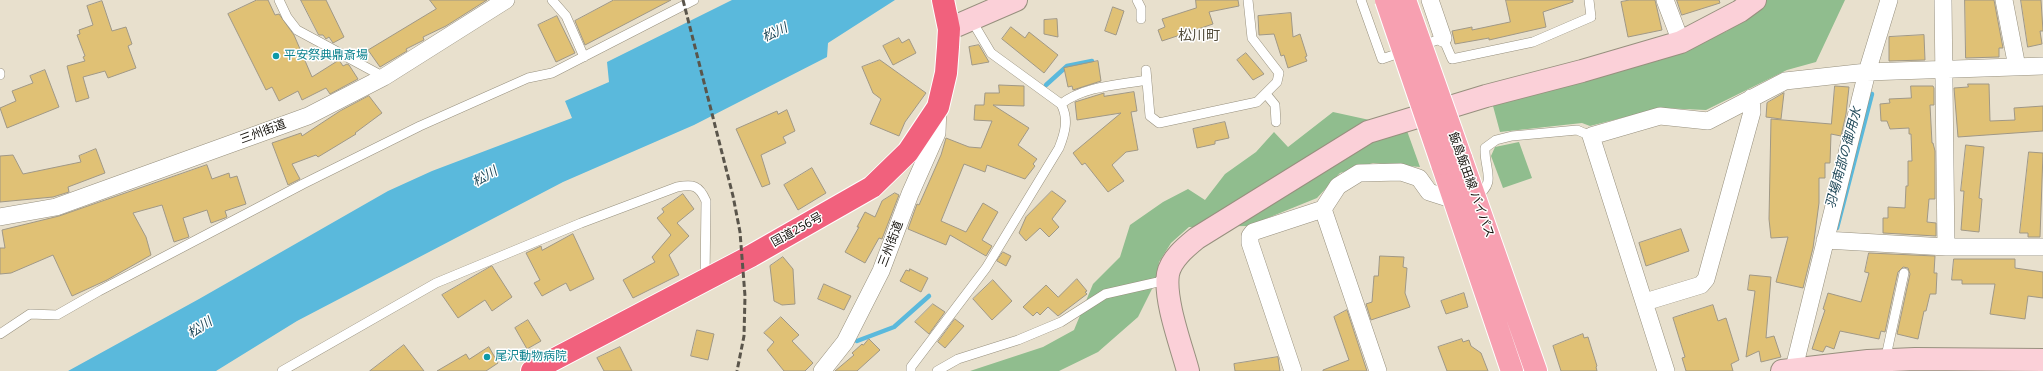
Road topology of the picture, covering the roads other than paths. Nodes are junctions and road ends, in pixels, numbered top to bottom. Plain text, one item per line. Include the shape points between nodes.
1 (279, 0) edge
2 (506, 0) edge
3 (552, 0) edge
4 (694, 0) edge
5 (1016, 0) edge
6 (1137, 0) edge
7 (1248, 0) edge
8 (1360, 0) edge
9 (1386, 0) edge
10 (1405, 0) edge
11 (1430, 0) edge
12 (1589, 0) edge
13 (1665, 0) edge
14 (1755, 0) edge
15 (1889, 0) edge
16 (1943, 0) edge
17 (2004, 0) edge
18 (946, 13) edge
19 (1140, 19) dead end
20 (972, 21) junction
21 (1443, 38) junction
22 (1681, 42) junction
23 (584, 56) junction
24 (2043, 66) edge
25 (2017, 67) junction
26 (1944, 69) junction
27 (1146, 70) dead end
28 (1867, 72) junction
29 (384, 77) junction
30 (1147, 80) junction
31 (1266, 94) junction
32 (1751, 98) junction
33 (1061, 104) junction
34 (938, 107) junction
35 (1276, 122) dead end
36 (1591, 136) junction
37 (1451, 161) junction
38 (1464, 198) junction
39 (1323, 209) junction
40 (0, 217) edge
41 (1826, 240) junction
42 (1946, 247) junction
43 (2043, 247) edge
44 (1168, 273) junction
45 (1904, 273) dead end
46 (705, 280) junction
47 (1644, 302) junction
48 (0, 334) edge
49 (1885, 361) junction
50 (2043, 361) edge
51 (1788, 370) edge
52 (282, 371) edge
53 (532, 371) edge
54 (822, 371) edge
55 (911, 371) edge
56 (937, 371) edge
57 (1188, 371) edge
58 (1293, 371) edge
59 (1378, 371) edge
60 (1512, 371) edge
61 (1536, 371) edge
62 (1666, 371) edge
63 (2042, 371) edge

1 - 29 lane via 297,30
2 - 29 street, 三州街道
3 - 23 lane via 566,16
4 - 23 lane
5 - 20 street
6 - 19 lane via 1141,8
7 - 31 lane via 1252,38 1279,72 1277,82
8 - 21 lane via 1382,59
9 - 37 main road, 飯島飯田線 バイパス, bridge
10 - 37 main road, 飯島飯田線 バイパス, bridge
11 - 21 street
12 - 21 lane via 1592,17 1533,42 1452,59
13 - 22 street
14 - 22 street via 1740,11
15 - 28 street
16 - 26 street
17 - 25 street
18 - 20 street
18 - 34 highway, 国道256号 via 946,73
20 - 33 lane via 991,53
22 - 44 street via 1368,132 1197,238 1179,254
23 - 48 lane via 552,73 528,78 420,126 289,191 57,315 30,314
24 - 25 street
25 - 26 street
26 - 28 street
26 - 42 street
27 - 30 lane
28 - 32 street via 1785,81
28 - 41 street
29 - 40 street, 三州街道 via 300,119 56,207
30 - 31 lane via 1150,116 1159,123 1257,102
30 - 33 lane via 1072,95
31 - 35 lane via 1274,105
32 - 36 street via 1708,121 1660,116
32 - 47 street via 1752,112 1706,279 1701,285
33 - 55 lane via 1065,112 1065,132 1059,148 986,268 911,367
34 - 46 highway, 国道256号 via 908,152 860,196
34 - 54 street, 三州街道 via 937,133 881,270 845,342
36 - 38 lane via 1577,130 1512,136 1496,140 1485,148 1489,182 1485,191
36 - 47 street
37 - 38 main road, 飯島飯田線 バイパス
38 - 39 street via 1429,192 1418,178 1401,172 1359,173 1338,186
38 - 60 main road, 飯島飯田線 バイパス
38 - 61 main road, 飯島飯田線 バイパス
39 - 58 street via 1253,232 1250,236 1250,243
39 - 59 street
41 - 42 street
41 - 51 street
42 - 43 street
44 - 56 lane via 1158,282 1105,294 1061,322 1018,340 958,359
44 - 57 street via 1172,312
45 - 49 lane
46 - 52 lane via 706,201 697,188 688,185 677,187 581,223 436,283
46 - 53 highway, 国道256号
47 - 62 street
49 - 50 street
49 - 51 street
50 - 63 street

